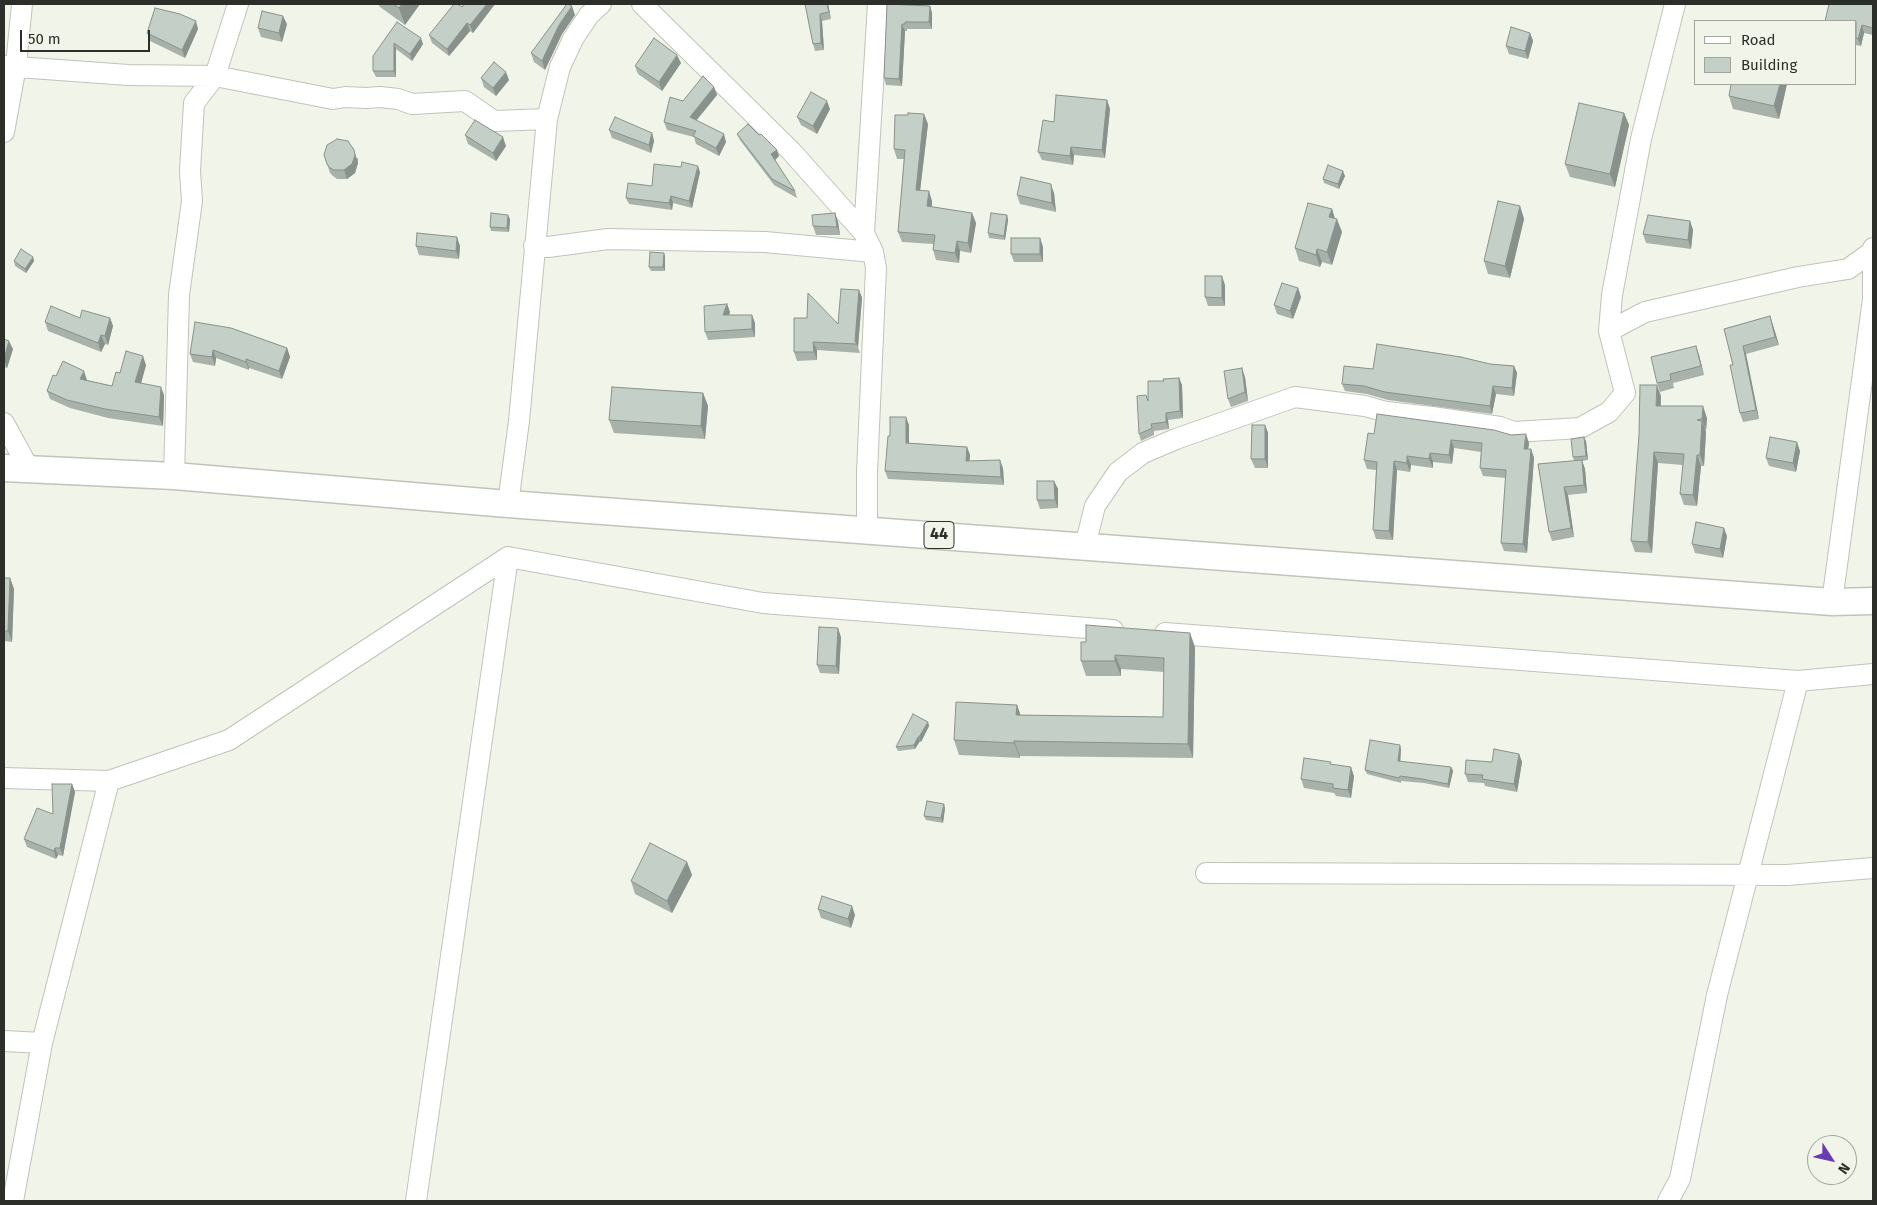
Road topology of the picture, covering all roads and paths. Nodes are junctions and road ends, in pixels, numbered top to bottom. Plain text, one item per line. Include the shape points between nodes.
1 (22, 4) edge
2 (238, 4) edge
3 (601, 4) edge
4 (642, 4) edge
5 (878, 4) edge
6 (1675, 4) edge
7 (10, 66) edge
8 (215, 76) junction
9 (547, 118) junction
10 (4, 132) edge
11 (864, 233) junction
12 (534, 246) junction
13 (1873, 250) edge
14 (873, 252) junction
15 (1873, 299) edge
16 (1609, 330) junction
17 (4, 423) edge
18 (4, 468) edge
19 (29, 469) junction
20 (174, 476) junction
21 (508, 504) junction
22 (867, 530) junction
23 (1085, 546) junction
24 (508, 557) junction
25 (1873, 601) edge
26 (1832, 602) junction
27 (1131, 631) edge
28 (1151, 632) edge
29 (1873, 674) edge
30 (1798, 681) junction
31 (4, 778) edge
32 (109, 781) junction
33 (1873, 868) edge
34 (1206, 873) dead end
35 (1748, 875) junction
36 (4, 1041) edge
37 (42, 1043) junction
38 (13, 1201) edge
39 (416, 1201) edge
40 (1668, 1201) edge

1 - 7 street
2 - 8 street
3 - 9 street via 573,39 560,67
4 - 11 street via 791,152
5 - 11 street
6 - 16 street via 1641,139 1612,295
7 - 8 street via 128,75
7 - 10 street
8 - 9 street via 333,99 380,97 412,104 465,101 494,121
8 - 20 street via 194,103 190,171 192,201 179,295
9 - 12 street
11 - 14 street
12 - 14 street via 608,239 765,242
12 - 21 street via 519,421
13 - 15 street
13 - 16 street via 1848,269 1798,276 1645,312
14 - 22 street via 876,268
15 - 26 street
16 - 23 street via 1625,394 1609,412 1580,428 1514,432 1500,427 1295,397 1143,453 1118,472 1096,506
17 - 19 street
18 - 19 main road, 44
19 - 20 main road, 44
20 - 21 main road, 44
21 - 22 main road, 44
22 - 23 main road, 44
23 - 26 main road, 44
24 - 27 street via 763,603
24 - 32 street via 229,740
24 - 39 street
25 - 26 main road, 44
28 - 30 street
29 - 30 street
30 - 35 street
31 - 32 street
32 - 37 street
33 - 35 street
34 - 35 street
35 - 40 street via 1717,995 1680,1179
36 - 37 street
37 - 38 street

